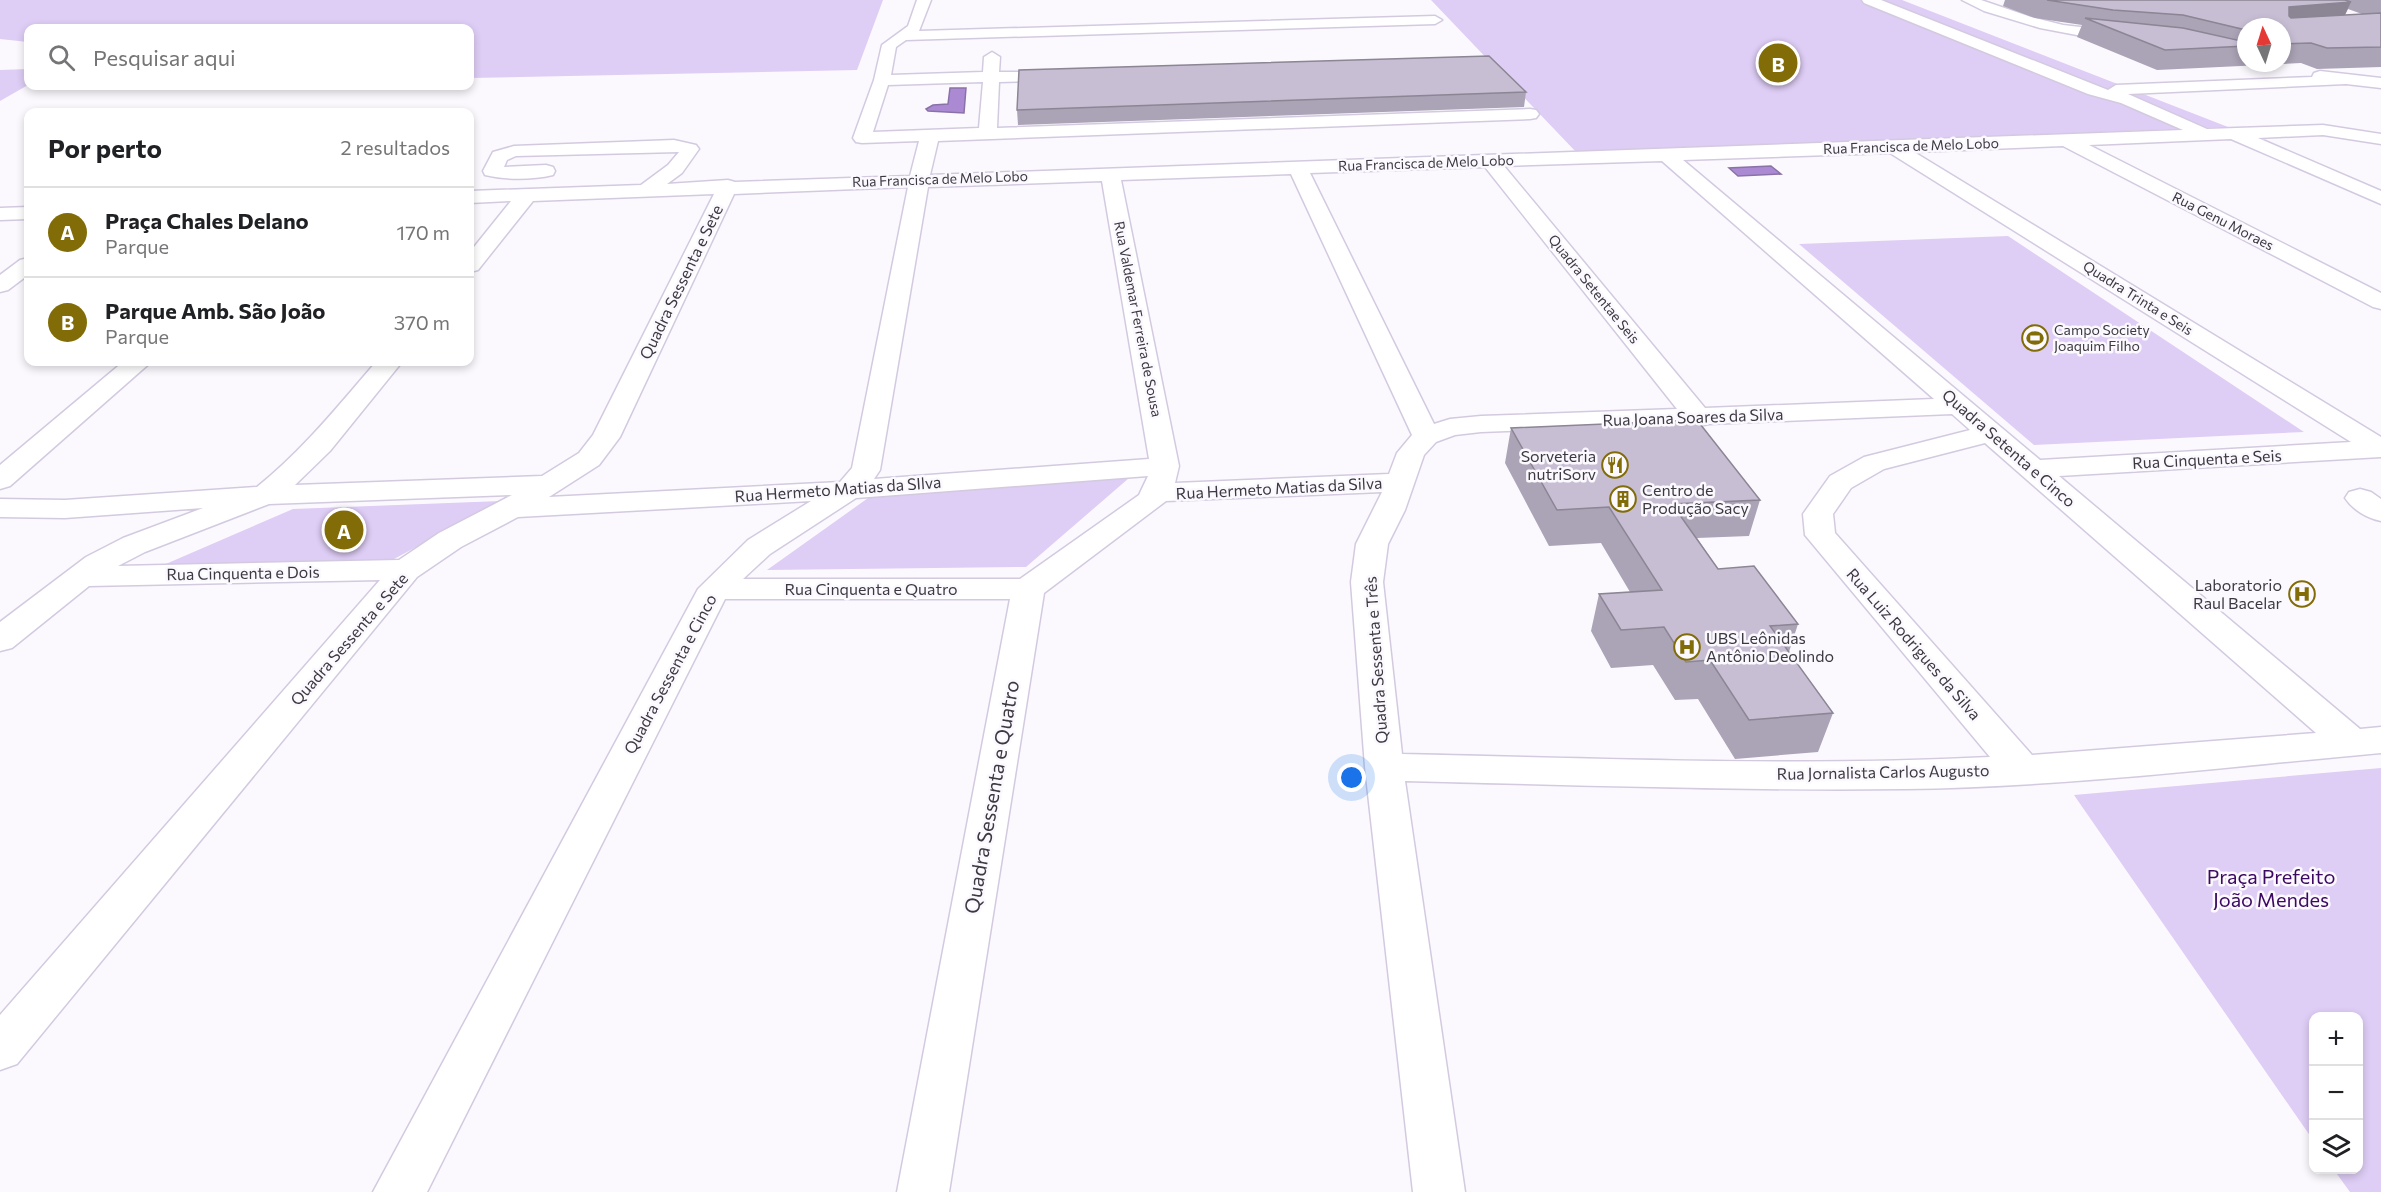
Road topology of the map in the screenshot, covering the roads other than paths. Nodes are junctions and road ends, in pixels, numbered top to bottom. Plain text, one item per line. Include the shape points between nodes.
1 (924, 0) edge
2 (1869, 0) edge
3 (1969, 0) edge
4 (1435, 20) dead end
5 (994, 34) junction
6 (904, 36) junction
7 (2140, 38) edge
8 (2291, 69) edge
9 (1084, 74) edge
10 (990, 77) junction
11 (882, 80) junction
12 (2342, 80) junction
13 (2381, 83) edge
14 (2094, 91) junction
15 (1530, 114) dead end
16 (988, 132) junction
17 (2231, 133) junction
18 (2206, 134) junction
19 (930, 135) junction
20 (2170, 136) junction
21 (886, 137) junction
22 (2381, 139) edge
23 (2066, 140) junction
24 (1894, 147) junction
25 (1665, 154) junction
26 (1489, 160) junction
27 (678, 166) junction
28 (644, 167) dead end
29 (1298, 168) junction
30 (565, 170) dead end
31 (1110, 173) junction
32 (911, 180) junction
33 (728, 186) junction
34 (647, 190) junction
35 (528, 194) junction
36 (474, 197) edge
37 (2381, 198) edge
38 (24, 213) edge
39 (0, 214) edge
40 (474, 260) edge
41 (24, 268) edge
42 (0, 285) edge
43 (2381, 302) edge
44 (133, 366) edge
45 (386, 366) edge
46 (1961, 406) junction
47 (1699, 418) junction
48 (1991, 433) junction
49 (1426, 436) junction
50 (2381, 449) edge
51 (2033, 469) junction
52 (1161, 479) junction
53 (0, 480) edge
54 (1400, 482) junction
55 (550, 485) junction
56 (849, 490) junction
57 (265, 495) junction
58 (0, 508) edge
59 (512, 508) junction
60 (406, 570) junction
61 (81, 576) junction
62 (714, 589) junction
63 (1028, 589) junction
64 (0, 640) edge
65 (2367, 741) edge
66 (1384, 767) junction
67 (2022, 769) junction
68 (0, 1049) edge
69 (399, 1192) edge
70 (924, 1192) edge
71 (1440, 1192) edge

1 - 6 street via 914,28
2 - 14 street
3 - 7 street via 2032,24
4 - 5 street
5 - 6 street
5 - 10 street
6 - 11 street via 889,45
8 - 12 street
9 - 10 street
10 - 11 street
10 - 16 street
11 - 21 street via 862,138
12 - 13 street
12 - 14 street
14 - 18 street via 2127,99
14 - 20 street via 2096,100
15 - 16 street
16 - 19 street
17 - 18 street, Rua Francisca de Melo Lobo
17 - 22 street, Rua Francisca de Melo Lobo via 2323,130
17 - 37 street
18 - 20 street, Rua Francisca de Melo Lobo
19 - 21 street
19 - 32 street, Quadra Sessenta e Cinco
20 - 23 street, Rua Francisca de Melo Lobo
21 - 32 street via 885,160
23 - 24 street, Rua Francisca de Melo Lobo
23 - 43 street, Rua Genu Moraes
24 - 25 street, Rua Francisca de Melo Lobo
24 - 50 street, Quadra Trinta e Seis
25 - 26 street, Rua Francisca de Melo Lobo
25 - 46 street, Quadra Setenta e Cinco
26 - 29 street, Rua Francisca de Melo Lobo
26 - 47 street, Quadra Setentae Seis
27 - 28 street
27 - 30 street via 690,149 674,145 514,151 500,156 492,171
27 - 34 street
29 - 31 street, Rua Francisca de Melo Lobo
29 - 49 street
31 - 32 street, Rua Francisca de Melo Lobo
31 - 52 street, Rua Valdemar Ferreira de Sousa
32 - 33 street, Rua Francisca de Melo Lobo
32 - 56 street, Quadra Sessenta e Cinco via 866,470
33 - 34 street, Rua Francisca de Melo Lobo
33 - 55 street, Quadra Sessenta e Sete via 606,437 589,459
34 - 35 street, Rua Francisca de Melo Lobo
35 - 36 street, Rua Francisca de Melo Lobo
35 - 40 street
38 - 39 street
41 - 42 street
44 - 53 street
45 - 57 street via 320,445
46 - 47 street, Rua Joana Soares da Silva
46 - 48 street, Quadra Setenta e Cinco
47 - 49 street, Rua Joana Soares da Silva via 1481,424 1450,427
48 - 51 street, Quadra Setenta e Cinco
48 - 67 street, Rua Luiz Rodrigues da Silva via 1874,463 1840,482 1818,514 1820,535
49 - 54 street, Quadra Sessenta e Três via 1411,453
50 - 51 street, Rua Cinquenta e Seis
51 - 65 street, Quadra Setenta e Cinco
52 - 54 street, Rua Hermeto Matias da Silva
52 - 56 street, Rua Hermeto Matias da SIlva
52 - 63 street via 1149,501
54 - 66 street, Quadra Sessenta e Três via 1372,544 1367,582
55 - 57 street
55 - 59 street, Quadra Sessenta e Sete
56 - 59 street, Rua Hermeto Matias da SIlva
56 - 62 street, Quadra Sessenta e Cinco via 759,547
57 - 58 street via 65,509
57 - 61 street via 134,545
59 - 60 street, Quadra Sessenta e Sete via 450,540
60 - 61 street, Rua Cinquenta e Dois
60 - 68 street, Quadra Sessenta e Sete
61 - 64 street
62 - 63 street, Rua Cinquenta e Quatro
62 - 69 street, Quadra Sessenta e Cinco
63 - 70 street, Quadra Sessenta e Quatro
65 - 67 street, Rua Jornalista Carlos Augusto
66 - 67 street, Rua Jornalista Carlos Augusto via 1896,775
66 - 71 street, Quadra Sessenta e Três

